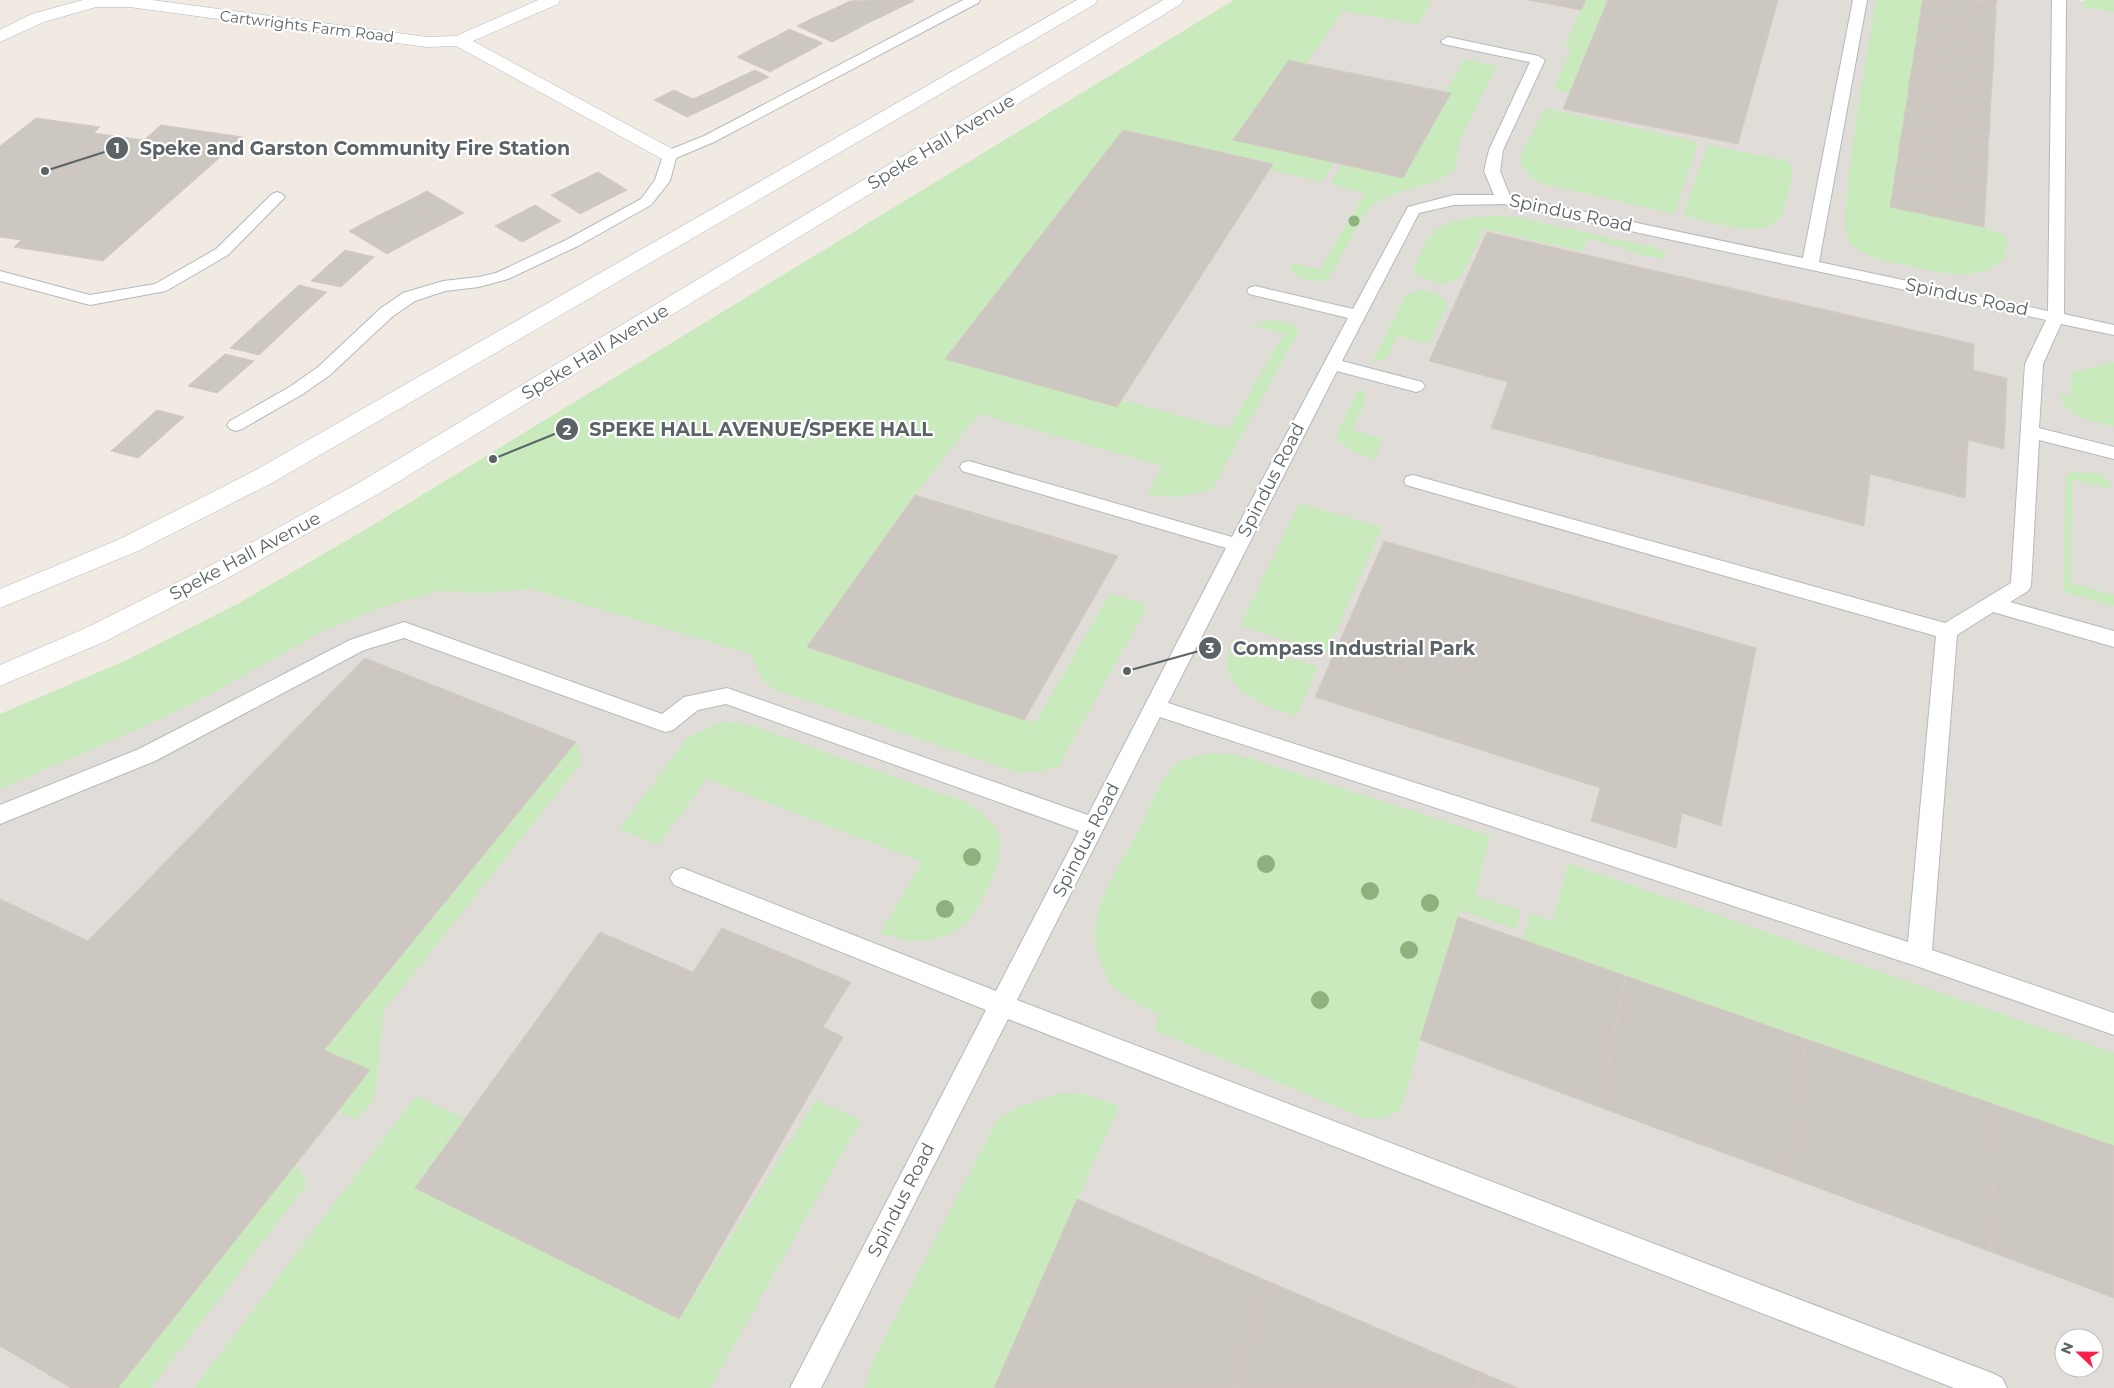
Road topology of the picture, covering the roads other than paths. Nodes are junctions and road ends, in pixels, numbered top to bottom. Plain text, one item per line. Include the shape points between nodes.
1 (552, 0) edge
2 (973, 0) edge
3 (1089, 0) edge
4 (1175, 0) edge
5 (1860, 0) edge
6 (2060, 0) edge
7 (94, 1) edge
8 (0, 37) edge
9 (458, 41) junction
10 (1448, 41) dead end
11 (669, 155) junction
12 (277, 197) dead end
13 (1504, 199) junction
14 (1810, 264) junction
15 (0, 276) edge
16 (1255, 291) dead end
17 (1357, 315) junction
18 (2056, 316) junction
19 (2114, 330) edge
20 (1332, 364) junction
21 (1416, 386) dead end
22 (236, 425) dead end
23 (2030, 432) junction
24 (2114, 453) edge
25 (969, 467) dead end
26 (1413, 481) dead end
27 (1238, 545) junction
28 (0, 599) edge
29 (1990, 604) junction
30 (1947, 631) junction
31 (2114, 640) edge
32 (0, 676) edge
33 (1155, 707) junction
34 (0, 815) edge
35 (1093, 826) junction
36 (682, 878) dead end
37 (1919, 956) junction
38 (1001, 1005) junction
39 (2114, 1024) edge
40 (805, 1388) edge
41 (1992, 1388) edge

1 - 9 street, Cartwrights Farm Road
2 - 11 lane via 709,139
3 - 28 street via 263,477 129,545
4 - 32 street, Speke Hall Avenue via 369,488 200,582 97,634
5 - 14 lane
6 - 18 lane
7 - 8 street, Cartwrights Farm Road via 38,18
7 - 9 street, Cartwrights Farm Road via 129,2 427,42
9 - 11 street
10 - 13 lane via 1538,60 1496,150 1492,171
11 - 22 lane via 662,181 646,202 572,243 502,276 443,286 408,297 324,371
12 - 15 lane via 222,252 160,288 90,300
13 - 14 lane, Spindus Road
13 - 17 lane, Spindus Road via 1454,200 1413,210
14 - 18 lane, Spindus Road
16 - 17 lane
17 - 20 lane, Spindus Road
18 - 19 lane, Spindus Road
18 - 23 lane via 2034,364
20 - 21 lane
20 - 27 lane, Spindus Road
23 - 24 lane
23 - 29 lane via 2021,586
25 - 27 lane
26 - 30 lane
27 - 33 lane, Spindus Road
29 - 30 lane
29 - 31 lane
30 - 37 lane
33 - 35 lane, Spindus Road
33 - 37 lane
34 - 35 lane via 147,755 357,645 404,630 665,724 692,703 727,696
35 - 38 lane, Spindus Road
36 - 38 lane
37 - 39 lane
38 - 40 lane, Spindus Road
38 - 41 lane

